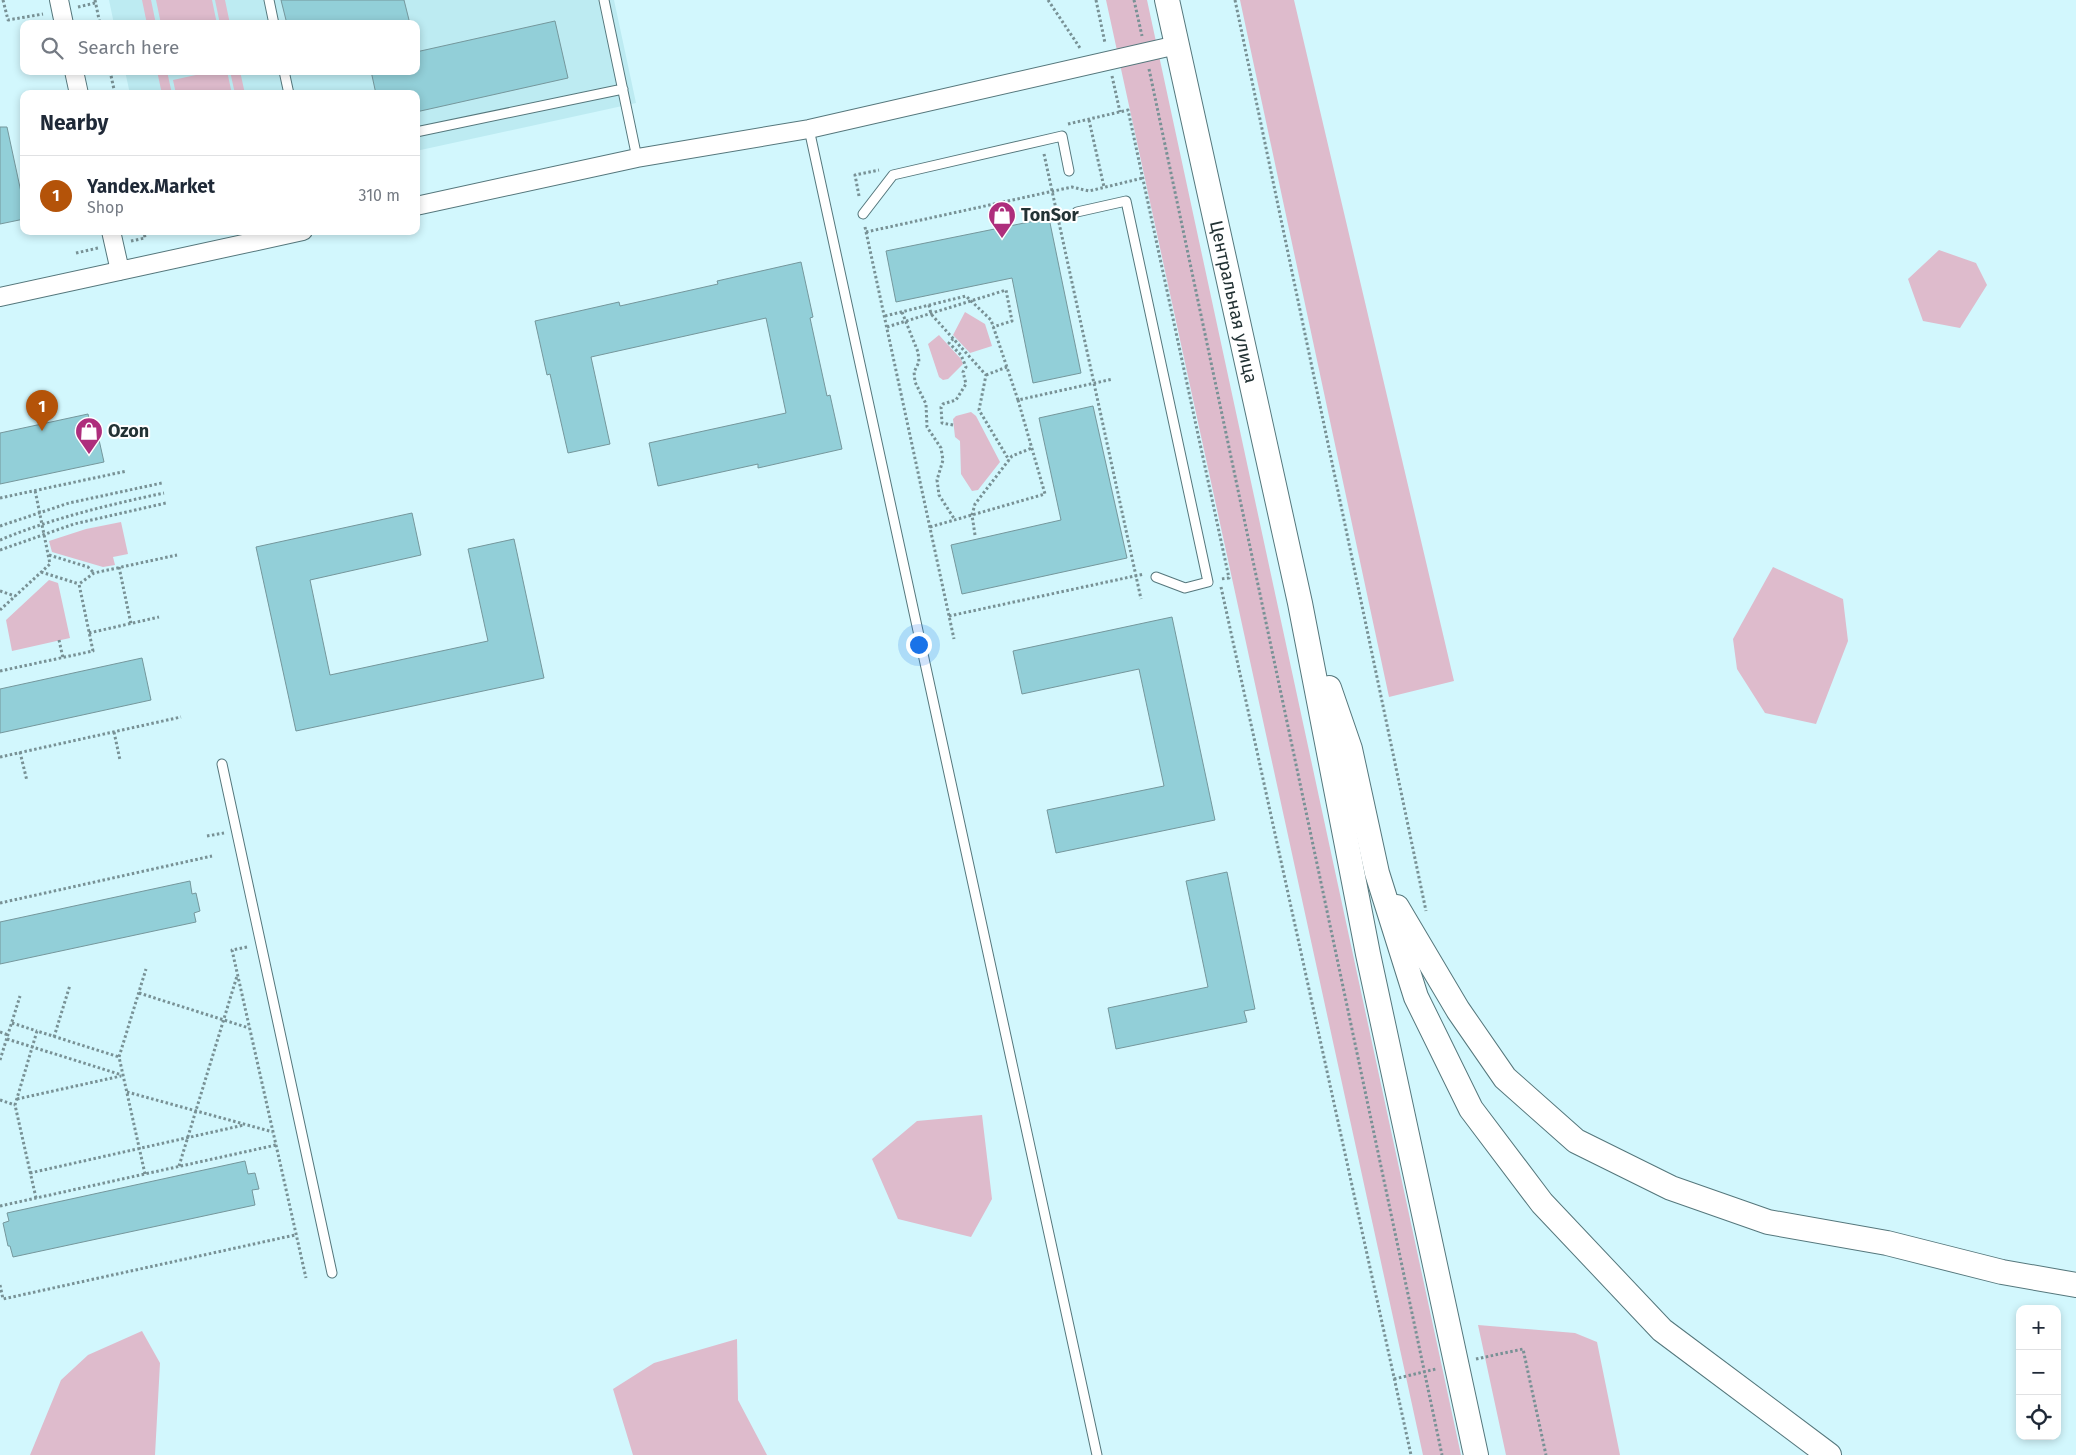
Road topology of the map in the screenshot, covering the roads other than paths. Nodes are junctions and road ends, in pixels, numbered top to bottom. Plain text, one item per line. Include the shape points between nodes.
1 (59, 0) edge
2 (269, 0) edge
3 (604, 0) edge
4 (1167, 0) edge
5 (63, 20) edge
6 (273, 20) edge
7 (1177, 45) junction
8 (75, 75) edge
9 (285, 75) edge
10 (623, 89) junction
11 (78, 90) edge
12 (288, 90) edge
13 (809, 129) junction
14 (420, 131) edge
15 (637, 158) junction
16 (1069, 171) dead end
17 (420, 205) edge
18 (1077, 212) dead end
19 (863, 214) road end
20 (112, 235) edge
21 (284, 235) edge
22 (120, 271) junction
23 (0, 297) edge
24 (1156, 576) dead end
25 (1300, 603) junction
26 (222, 764) dead end
27 (1377, 873) junction
28 (332, 1272) dead end
29 (2076, 1285) edge
30 (1096, 1455) edge
31 (1476, 1455) edge
32 (1829, 1455) edge

1 - 5 street
2 - 6 lane
3 - 10 lane
4 - 7 main road, Центральная улица
7 - 13 street
7 - 25 main road, Центральная улица
8 - 11 street
9 - 12 lane
10 - 14 lane
10 - 15 lane
13 - 15 street
13 - 30 lane
15 - 17 street
16 - 19 lane via 1062,136 893,175
18 - 24 lane via 1126,201 1208,582 1185,588
20 - 22 street
21 - 22 street
22 - 23 street
25 - 27 main road via 1350,749
25 - 31 main road via 1368,954
26 - 28 lane
27 - 29 main road via 1458,1010 1505,1078 1576,1141 1671,1188 1768,1222 1887,1243 2002,1272
27 - 32 main road via 1416,997 1471,1108 1542,1203 1662,1330

